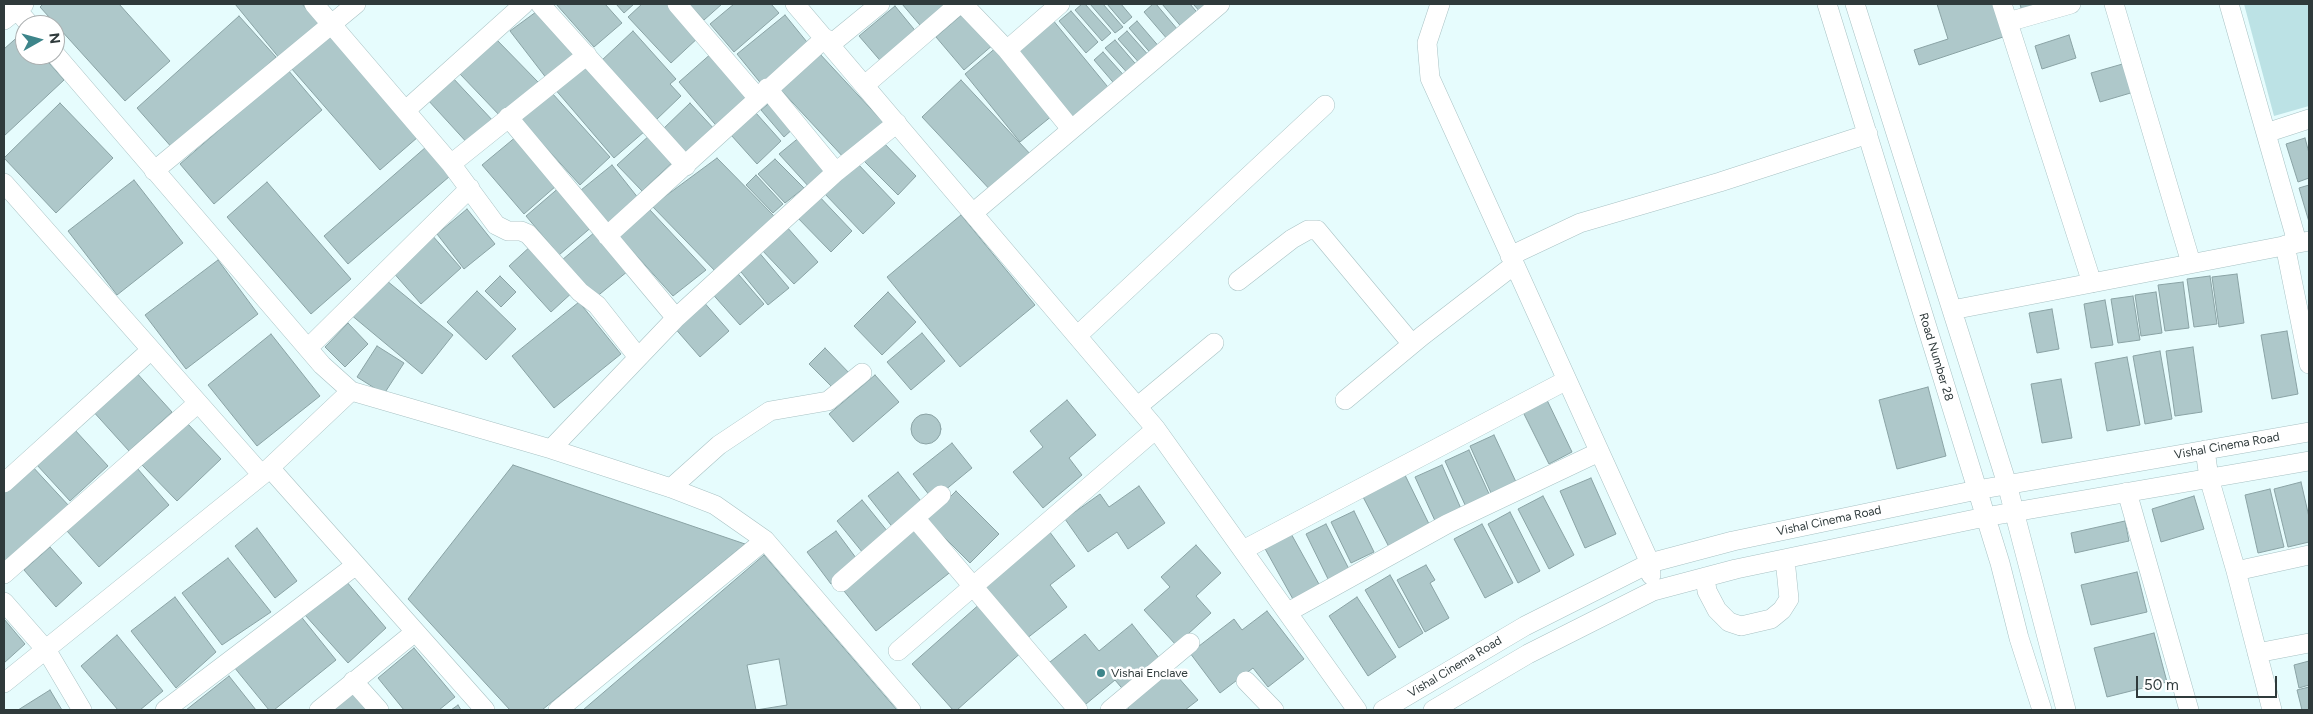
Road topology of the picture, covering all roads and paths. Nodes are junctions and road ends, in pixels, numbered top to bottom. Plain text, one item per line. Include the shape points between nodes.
1 (314, 4) edge
2 (356, 4) edge
3 (524, 4) edge
4 (540, 4) edge
5 (677, 4) edge
6 (795, 4) edge
7 (880, 4) edge
8 (959, 4) edge
9 (963, 4) edge
10 (1060, 4) edge
11 (1220, 4) edge
12 (1440, 4) edge
13 (1827, 4) edge
14 (1855, 4) edge
15 (2002, 4) edge
16 (2071, 4) edge
17 (2114, 4) edge
18 (2229, 4) edge
19 (2008, 22) junction
20 (332, 24) junction
21 (828, 41) junction
22 (1007, 50) junction
23 (587, 55) junction
24 (64, 65) edge
25 (865, 85) junction
26 (762, 93) junction
27 (1325, 105) dead end
28 (406, 110) junction
29 (508, 117) junction
30 (2309, 119) edge
31 (897, 123) junction
32 (1071, 129) junction
33 (2266, 133) junction
34 (1868, 134) junction
35 (451, 164) junction
36 (686, 166) junction
37 (154, 171) junction
38 (836, 172) junction
39 (4, 183) edge
40 (470, 188) junction
41 (973, 213) junction
42 (607, 236) junction
43 (2297, 243) edge
44 (1512, 260) junction
45 (2191, 263) junction
46 (1238, 281) dead end
47 (2092, 283) junction
48 (1952, 310) junction
49 (676, 318) junction
50 (1077, 336) junction
51 (1214, 343) dead end
52 (1412, 344) junction
53 (308, 348) junction
54 (151, 350) junction
55 (638, 357) junction
56 (2309, 364) edge
57 (862, 373) dead end
58 (1567, 380) junction
59 (351, 391) junction
60 (1344, 400) dead end
61 (198, 404) junction
62 (1137, 407) junction
63 (1156, 430) junction
64 (2309, 432) edge
65 (551, 449) junction
66 (2205, 450) junction
67 (1599, 452) junction
68 (2309, 461) edge
69 (266, 471) junction
70 (2208, 478) junction
71 (4, 483) edge
72 (2007, 484) junction
73 (671, 488) junction
74 (1977, 490) junction
75 (2126, 492) junction
76 (941, 495) dead end
77 (2014, 511) junction
78 (1986, 516) junction
79 (915, 518) junction
80 (765, 540) junction
81 (1243, 550) junction
82 (2309, 555) edge
83 (1785, 559) junction
84 (1650, 563) junction
85 (356, 565) junction
86 (2236, 571) junction
87 (4, 574) edge
88 (1705, 577) junction
89 (841, 582) dead end
90 (973, 587) junction
91 (1653, 591) junction
92 (4, 602) edge
93 (1288, 612) junction
94 (415, 632) junction
95 (1190, 643) dead end
96 (2309, 643) edge
97 (46, 651) junction
98 (898, 652) dead end
99 (2257, 653) junction
100 (353, 681) junction
101 (1246, 681) dead end
102 (4, 683) edge
103 (82, 710) edge
104 (165, 710) edge
105 (320, 710) edge
106 (378, 710) edge
107 (485, 710) edge
108 (558, 710) edge
109 (911, 710) edge
110 (1078, 710) edge
111 (1110, 710) edge
112 (1274, 710) edge
113 (1357, 710) edge
114 (1383, 710) edge
115 (1433, 710) edge
116 (2042, 710) edge
117 (2066, 710) edge
118 (2189, 710) edge
119 (2272, 710) edge

1 - 20 street
2 - 20 street
3 - 28 street
4 - 23 street
5 - 26 street
6 - 21 street
7 - 21 street
8 - 25 street
9 - 22 street
10 - 22 street
11 - 32 street
12 - 44 street via 1427,43 1430,78
13 - 34 street, Road Number 28
14 - 48 street
15 - 19 street
16 - 19 street
17 - 45 street
18 - 33 street
19 - 47 street
20 - 28 street
20 - 37 street
21 - 25 street
21 - 26 street
22 - 32 street
23 - 29 street
23 - 36 street
24 - 37 street
25 - 31 street
26 - 36 street
26 - 38 street
27 - 50 street
28 - 35 street
29 - 35 street
29 - 42 street
30 - 33 street
31 - 38 street
31 - 41 street
32 - 41 street
33 - 43 street
34 - 44 street via 1580,223
34 - 74 street, Road Number 28
35 - 40 street
36 - 42 street
37 - 53 street
38 - 49 street
39 - 54 street
40 - 53 street
40 - 55 street via 496,224 508,231 528,234 580,292 597,305
41 - 50 street
42 - 49 street
43 - 45 street
43 - 56 street
44 - 52 street
44 - 58 street
45 - 47 street
46 - 52 street via 1292,239 1308,230 1317,230
47 - 48 street
48 - 72 street
49 - 55 street
50 - 62 street
51 - 62 street
52 - 60 street
53 - 59 street
54 - 61 street
54 - 71 street
55 - 65 street
57 - 73 street via 828,402 770,411 719,446
58 - 67 street
58 - 81 street
59 - 65 street
59 - 69 street
61 - 69 street
61 - 87 street
62 - 63 street
63 - 81 street
63 - 90 street
64 - 66 street, Vishal Cinema Road
65 - 73 street
66 - 70 street
66 - 72 street, Vishal Cinema Road
67 - 84 street
67 - 93 street via 1447,524
68 - 70 street, Vishal Cinema Road
69 - 85 street
69 - 97 street
70 - 75 street, Vishal Cinema Road
70 - 86 street
72 - 74 street, Vishal Cinema Road
72 - 77 street
73 - 80 street via 714,505
74 - 78 street, Road Number 28
74 - 84 street, Vishal Cinema Road via 1732,541
75 - 77 street, Vishal Cinema Road
75 - 118 street
76 - 79 street
77 - 78 street, Vishal Cinema Road
77 - 117 street
78 - 83 street, Vishal Cinema Road
78 - 116 street, Road Number 28
79 - 89 street
79 - 90 street
80 - 108 street
80 - 109 street
81 - 93 street
82 - 86 street
83 - 88 street, Vishal Cinema Road
83 - 88 street via 1789,599 1782,610 1772,619 1741,626 1729,622 1717,610 1707,591
84 - 91 street
84 - 114 street, Vishal Cinema Road via 1525,626
85 - 94 street
85 - 104 street
86 - 99 street
88 - 91 street, Vishal Cinema Road
90 - 98 street
90 - 110 street
91 - 115 street, Vishal Cinema Road via 1528,654
92 - 97 street
93 - 113 street
94 - 100 street
94 - 107 street
95 - 111 street
96 - 99 street
97 - 102 street
97 - 103 street
99 - 119 street
100 - 105 street
100 - 106 street
101 - 112 street

